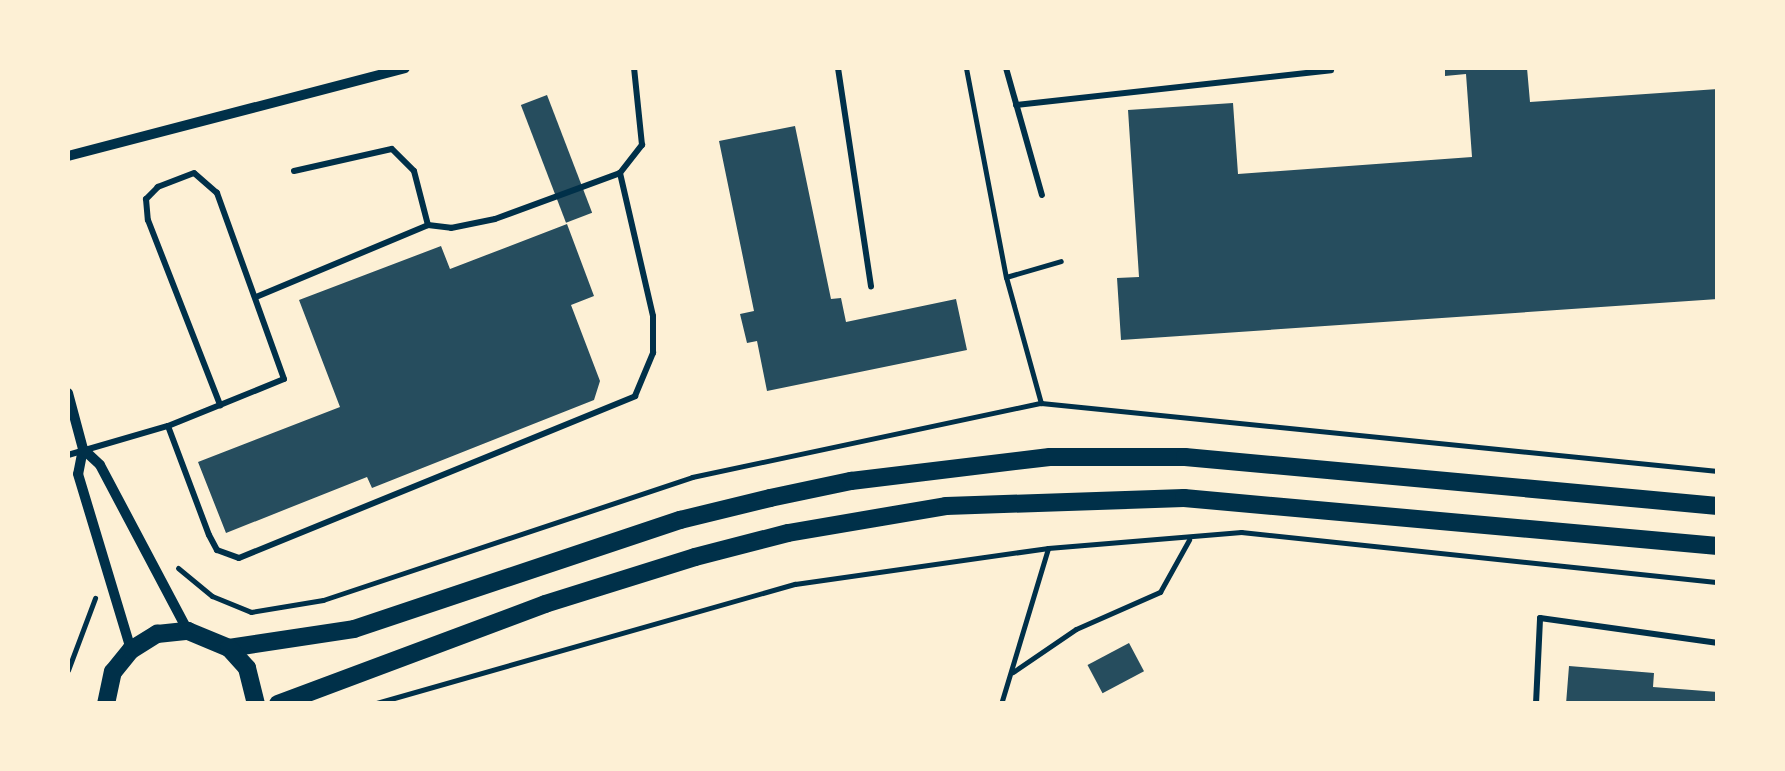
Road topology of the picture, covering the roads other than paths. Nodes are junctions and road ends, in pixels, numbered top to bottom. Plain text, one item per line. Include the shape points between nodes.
1 (405, 68) edge
2 (634, 68) edge
3 (838, 68) edge
4 (1006, 68) edge
5 (1331, 70) dead end
6 (1016, 105) junction
7 (68, 156) edge
8 (294, 171) dead end
9 (620, 173) junction
10 (1042, 195) dead end
11 (428, 224) junction
12 (872, 287) dead end
13 (256, 297) junction
14 (68, 393) edge
15 (220, 405) junction
16 (168, 426) junction
17 (83, 449) junction
18 (68, 454) edge
19 (1718, 506) edge
20 (1718, 546) edge
21 (188, 630) junction
22 (1718, 643) edge
23 (230, 648) junction
24 (131, 650) junction
25 (103, 702) edge
26 (256, 704) edge
27 (278, 704) edge
28 (1536, 704) edge

1 - 7 street
2 - 9 lane via 642,145
3 - 12 lane
4 - 6 lane
5 - 6 lane
6 - 10 lane
8 - 11 lane via 392,149 414,171
9 - 11 lane via 495,219 451,228
9 - 16 lane via 652,316 652,353 635,396 608,412 239,558 217,550
11 - 13 lane
13 - 15 lane via 284,379
13 - 15 lane via 210,180 194,174 158,187 146,200 148,220
14 - 17 street
15 - 16 lane
16 - 17 lane
17 - 18 lane
17 - 21 street via 100,465
17 - 24 street via 78,474
19 - 23 main road via 1184,456 1050,457 851,481 770,498 680,520 354,629
20 - 27 main road via 1184,498 946,506 788,532 695,557 545,604
21 - 23 main road
21 - 24 main road via 157,634
22 - 28 lane via 1540,618
23 - 26 main road via 247,668
24 - 25 main road via 113,672

